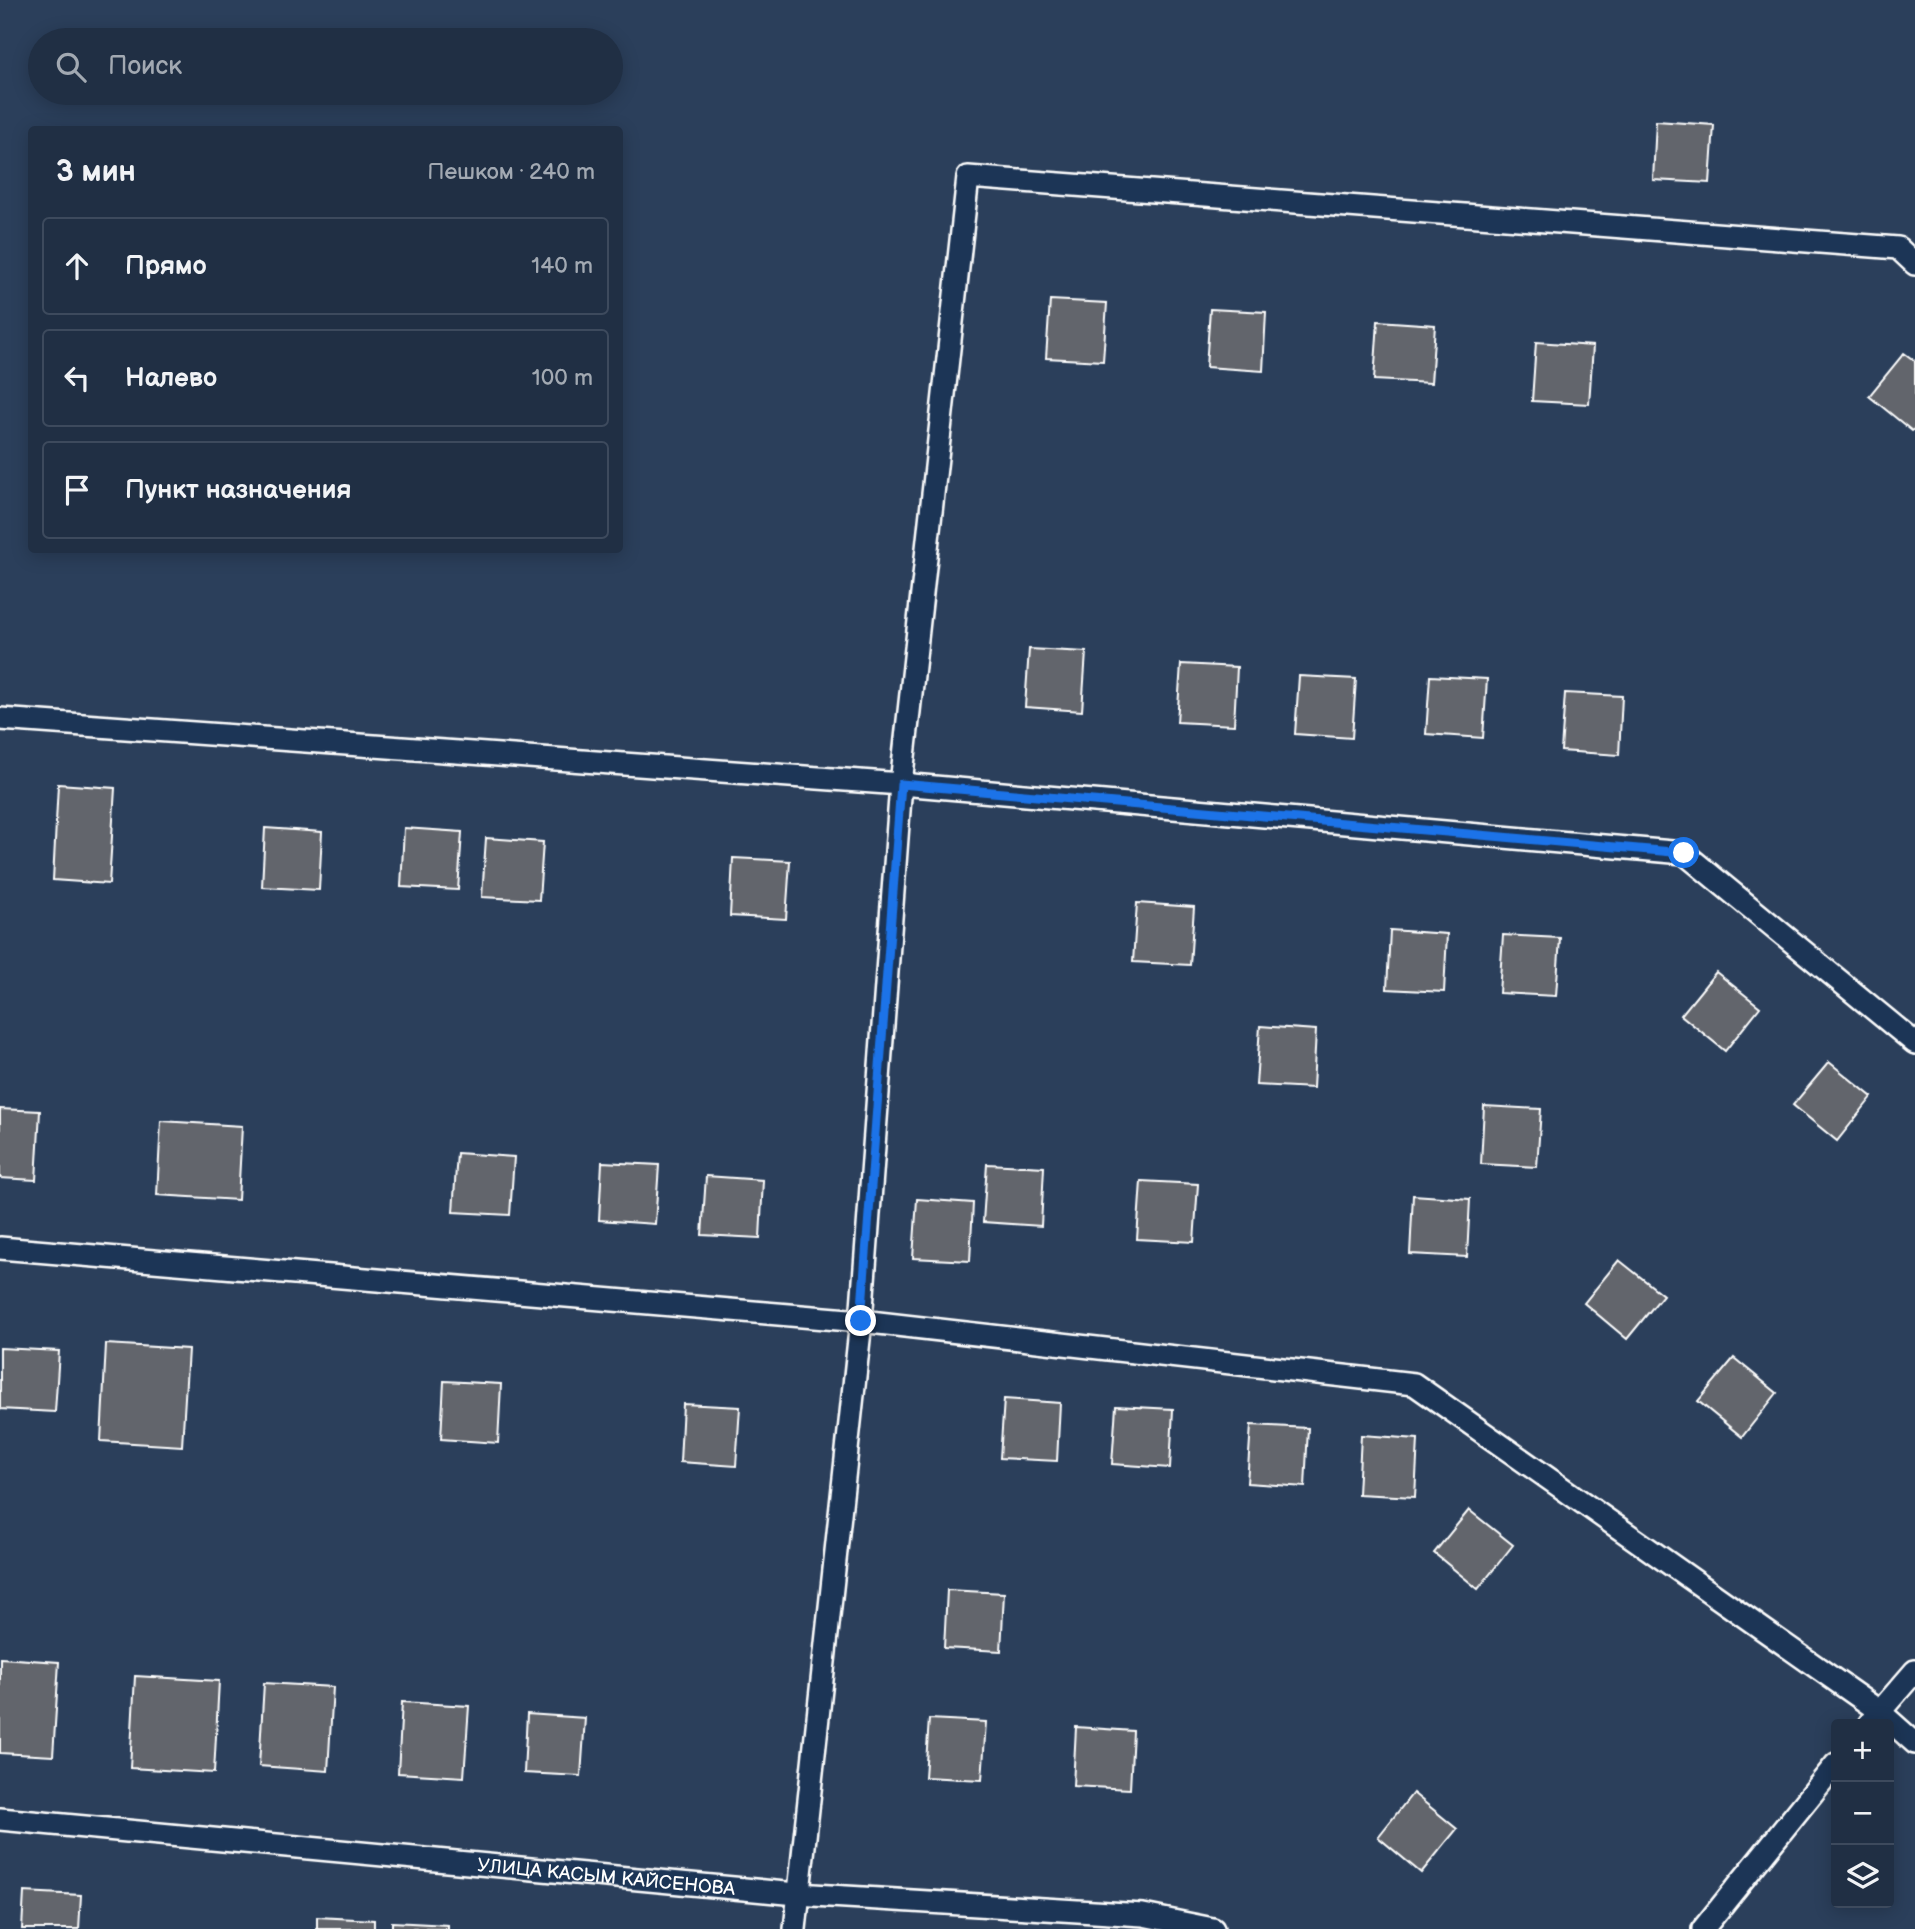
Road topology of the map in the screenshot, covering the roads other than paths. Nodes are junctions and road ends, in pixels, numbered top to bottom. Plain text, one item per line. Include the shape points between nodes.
1 (1915, 264) edge
2 (0, 719) edge
3 (901, 784) junction
4 (1915, 1043) edge
5 (0, 1248) edge
6 (861, 1321) junction
7 (1915, 1671) edge
8 (1874, 1718) edge
9 (1915, 1743) edge
10 (1831, 1770) edge
11 (0, 1819) edge
12 (797, 1894) junction
13 (794, 1929) edge
14 (1213, 1929) edge
15 (1703, 1929) edge

1 - 3 lane via 1898,248 968,177
2 - 3 lane
3 - 4 lane via 1684,853
3 - 6 lane
5 - 6 lane
6 - 8 lane via 1414,1384
6 - 12 lane
7 - 8 lane
8 - 9 lane
10 - 15 lane
11 - 12 lane, УЛИЦА КАСЫМ КАЙСЕНОВА
12 - 13 lane
12 - 14 lane, УЛИЦА КАСЫМ КАЙСЕНОВА via 1143,1915

